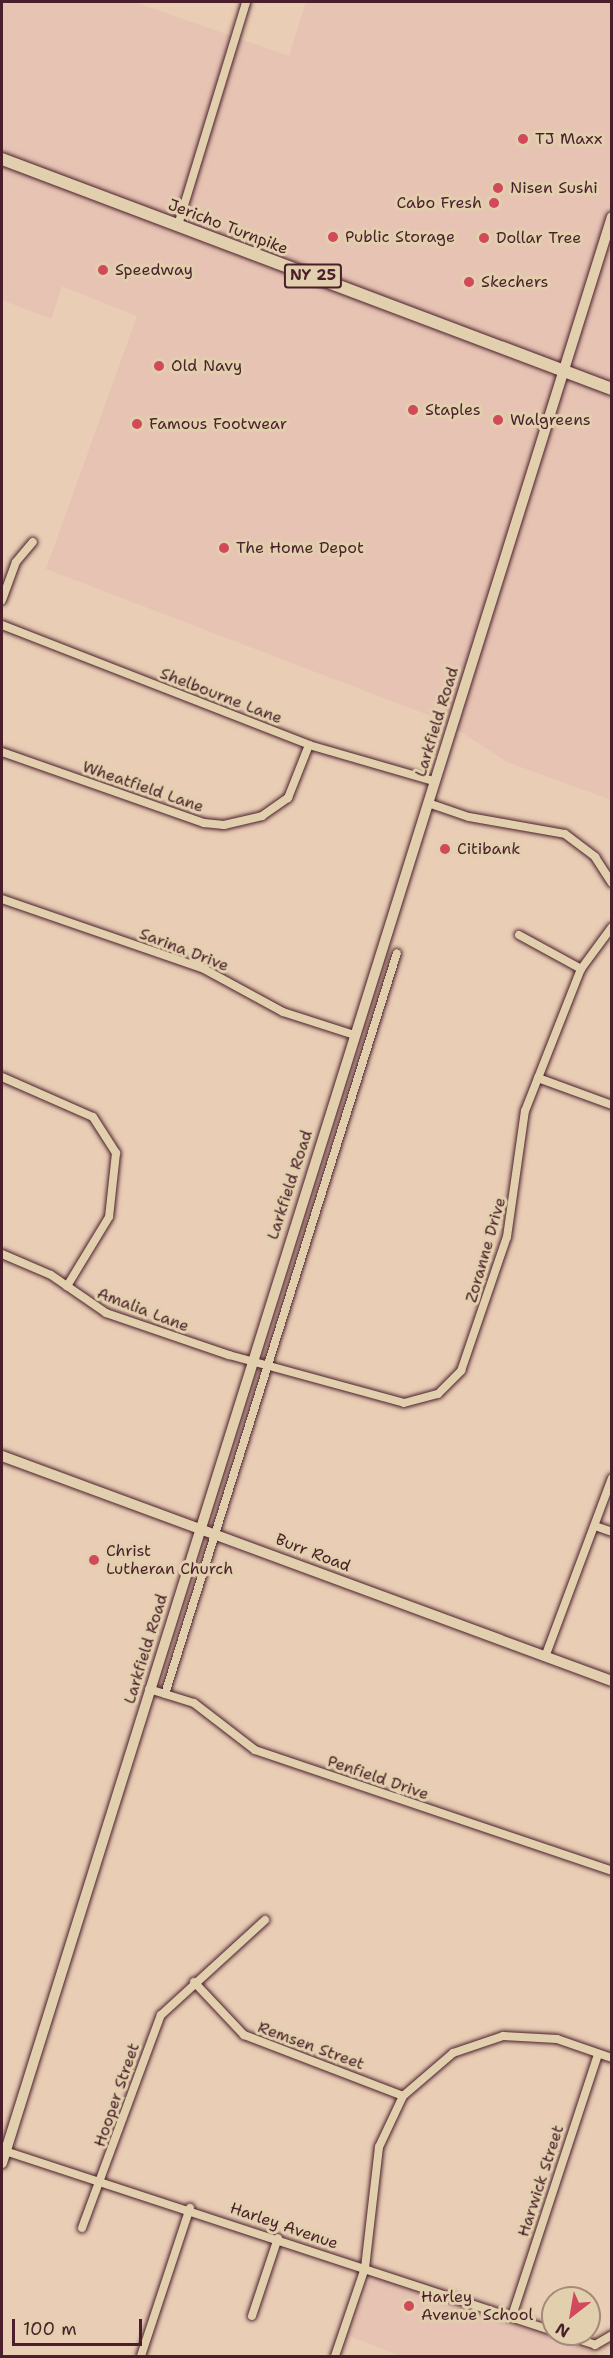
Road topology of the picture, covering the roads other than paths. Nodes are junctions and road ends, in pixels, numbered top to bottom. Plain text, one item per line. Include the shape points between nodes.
1 (246, 2) edge
2 (2, 159) edge
3 (612, 217) edge
4 (178, 225) junction
5 (563, 370) junction
6 (612, 389) edge
7 (33, 542) dead end
8 (2, 600) edge
9 (2, 625) edge
10 (309, 745) junction
11 (2, 752) edge
12 (434, 781) junction
13 (428, 803) junction
14 (612, 883) edge
15 (2, 899) edge
16 (612, 927) edge
17 (519, 935) dead end
18 (397, 953) dead end
19 (581, 969) junction
20 (354, 1035) junction
21 (2, 1077) edge
22 (538, 1078) junction
23 (612, 1105) edge
24 (2, 1254) edge
25 (67, 1286) junction
26 (251, 1359) junction
27 (268, 1362) junction
28 (2, 1456) edge
29 (612, 1478) edge
30 (200, 1526) junction
31 (595, 1526) junction
32 (214, 1531) junction
33 (612, 1532) edge
34 (545, 1657) junction
35 (612, 1681) edge
36 (149, 1689) junction
37 (165, 1694) junction
38 (612, 1871) edge
39 (265, 1920) dead end
40 (194, 1982) junction
41 (598, 2054) junction
42 (612, 2058) edge
43 (403, 2096) junction
44 (3, 2150) edge
45 (2, 2163) edge
46 (101, 2180) junction
47 (190, 2208) junction
48 (82, 2228) dead end
49 (278, 2238) junction
50 (364, 2268) junction
51 (252, 2316) dead end
52 (512, 2316) junction
53 (541, 2327) edge
54 (141, 2356) edge
55 (335, 2356) edge

1 - 4 street
2 - 4 main road, Jericho Turnpike / NY 25
3 - 5 main road, Larkfield Road
4 - 5 main road, Jericho Turnpike / NY 25
5 - 6 main road, Jericho Turnpike / NY 25
5 - 12 main road, Larkfield Road
7 - 8 street via 16,562
9 - 10 street, Shelbourne Lane
10 - 11 street, Wheatfield Lane via 288,798 262,816 224,825
10 - 12 street, Shelbourne Lane
12 - 13 main road, Larkfield Road
13 - 14 street via 476,819 565,834 595,857
13 - 20 main road, Larkfield Road
15 - 20 street, Sarina Drive via 204,969 283,1012
16 - 19 street, Zoranne Drive
17 - 19 street
18 - 27 street, Larkfield Road
19 - 22 street, Zoranne Drive
20 - 26 main road, Larkfield Road
21 - 25 street via 93,1117 116,1152 109,1217
22 - 23 street
22 - 27 street, Zoranne Drive via 525,1111 507,1237 469,1353 452,1384 421,1401 404,1403
24 - 25 street, Amalia Lane
25 - 26 street, Amalia Lane via 106,1313
26 - 27 street, Zoranne Drive
26 - 30 main road, Larkfield Road
27 - 32 street, Larkfield Road
28 - 30 main road, Burr Road
29 - 31 street
30 - 32 main road, Burr Road
30 - 36 main road, Larkfield Road
31 - 33 street
31 - 34 street
32 - 34 main road, Burr Road
32 - 37 street, Larkfield Road
34 - 35 main road, Burr Road
36 - 37 street, Penfield Drive
36 - 44 main road, Larkfield Road
37 - 38 street, Penfield Drive via 212,1714 255,1750
39 - 40 street, Hooper Street
40 - 43 street, Remsen Street via 244,2035
40 - 46 street, Hooper Street via 171,2002 154,2028
41 - 42 street
41 - 43 street via 557,2039 503,2036 453,2053
41 - 52 street, Harwick Street
43 - 50 street via 379,2147
44 - 45 main road, Larkfield Road
44 - 46 street, Harley Avenue
46 - 47 street, Harley Avenue
46 - 48 street, Hooper Street
47 - 49 street, Harley Avenue
47 - 54 street
49 - 50 street, Harley Avenue
49 - 51 street
50 - 52 street, Harley Avenue
50 - 55 street
52 - 53 street, Harley Avenue

